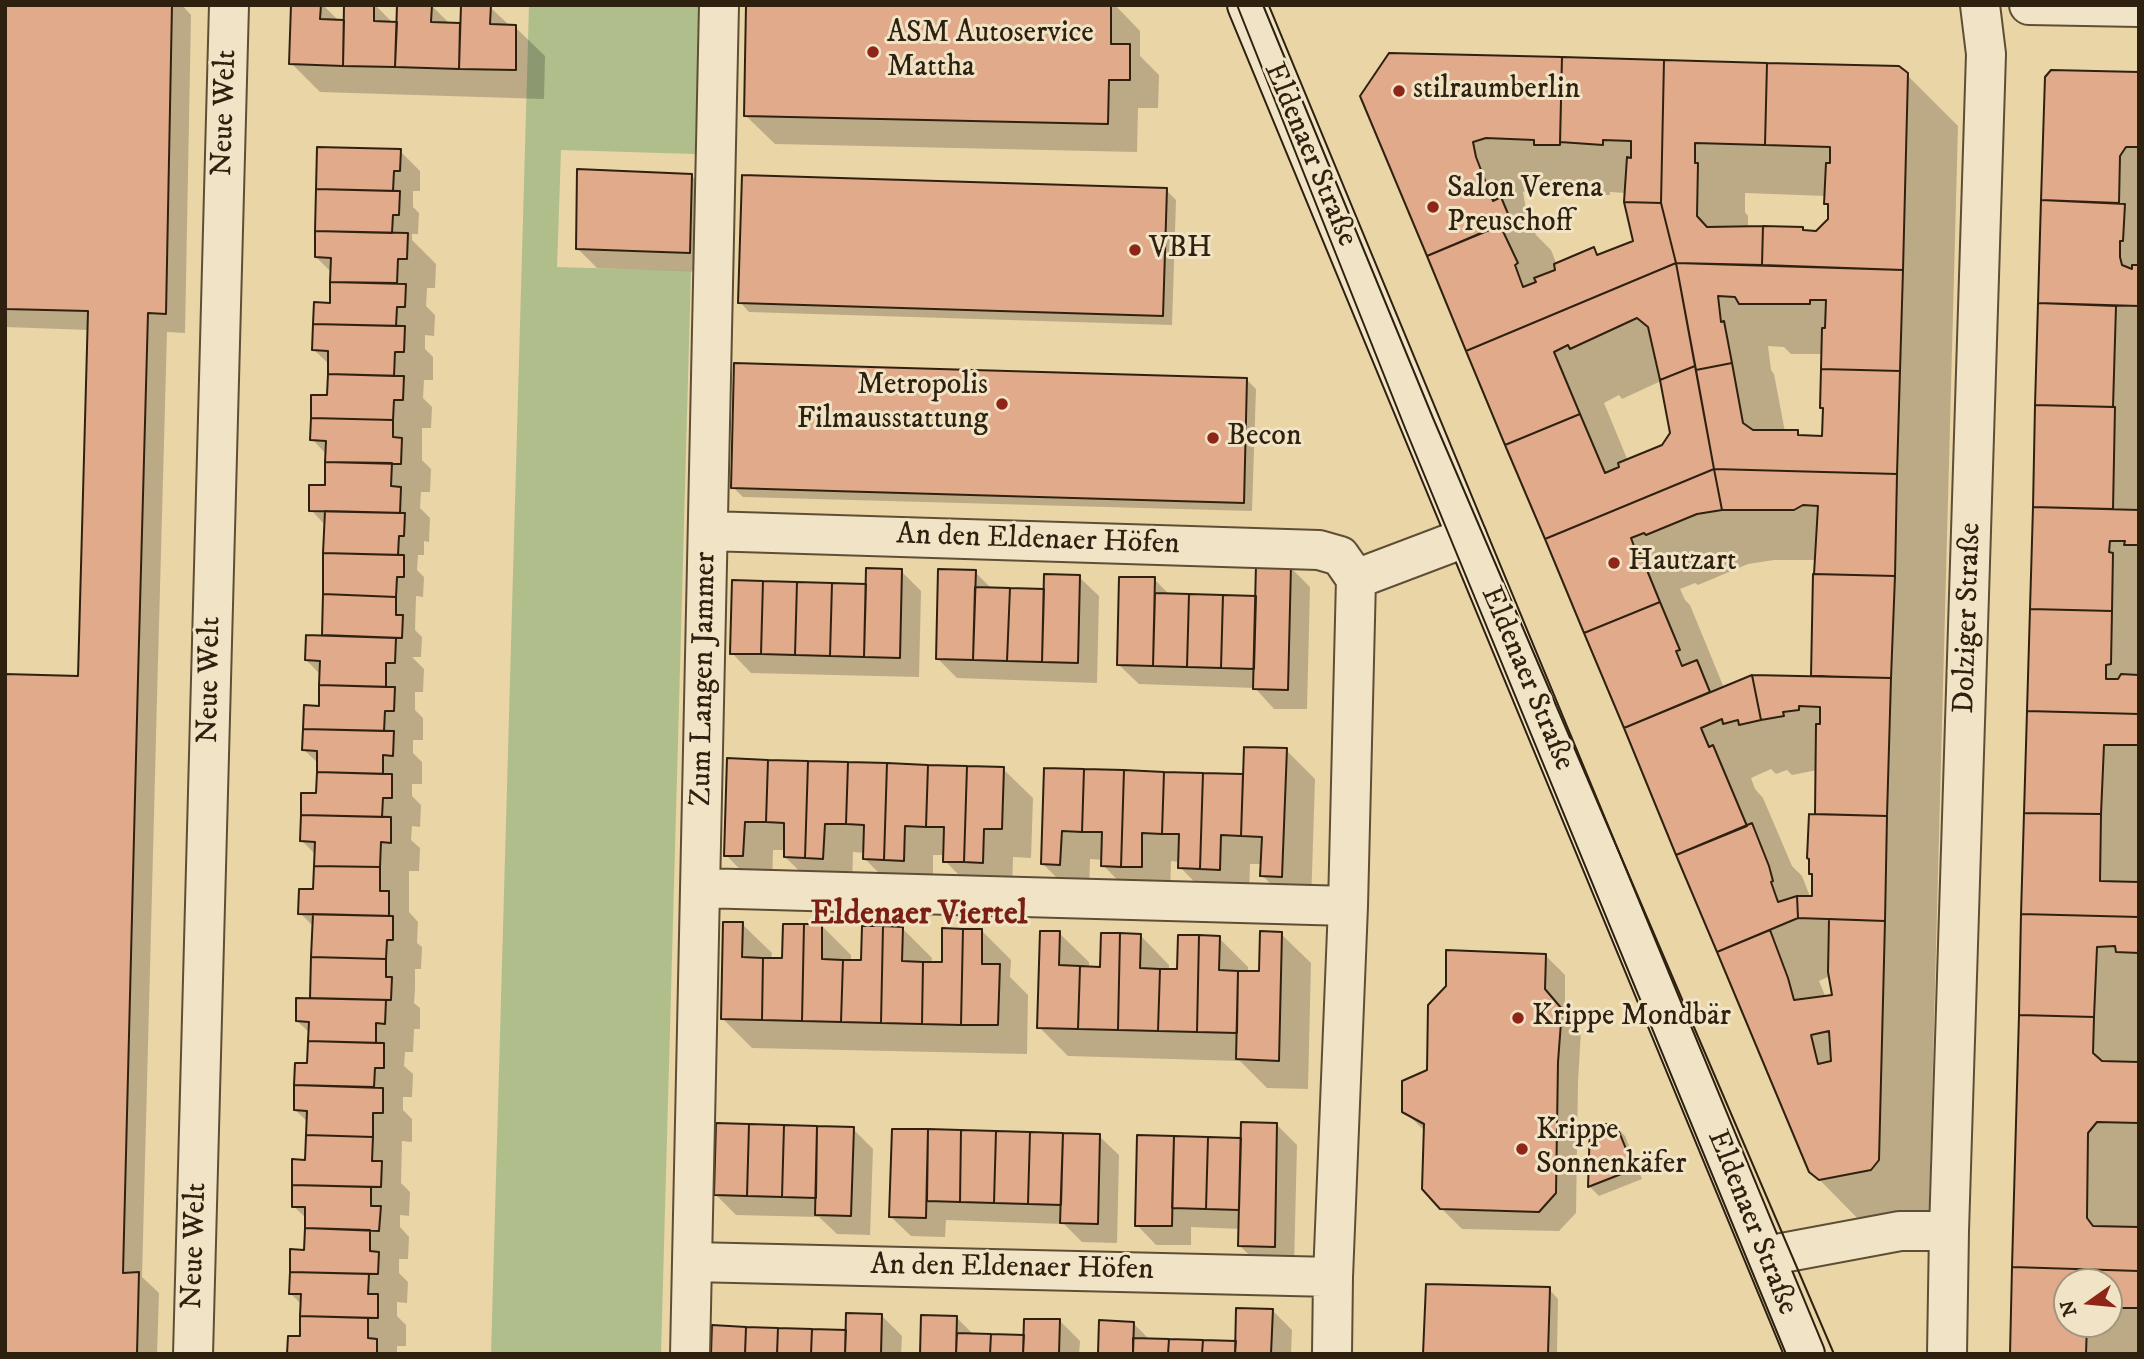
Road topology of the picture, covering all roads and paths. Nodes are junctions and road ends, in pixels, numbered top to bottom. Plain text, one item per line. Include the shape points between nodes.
1 (229, 5) edge
2 (719, 5) edge
3 (1980, 5) edge
4 (2029, 5) edge
5 (1253, 7) edge
6 (2139, 7) edge
7 (708, 531) junction
8 (1467, 537) junction
9 (1356, 579) junction
10 (700, 888) junction
11 (1348, 906) junction
12 (1949, 1231) junction
13 (1766, 1256) junction
14 (692, 1262) junction
15 (1333, 1277) junction
16 (193, 1354) edge
17 (690, 1354) edge
18 (1332, 1354) edge
19 (1805, 1354) edge
20 (1947, 1354) edge

1 - 16 street, Neue Welt
2 - 7 street, Zum Langen Jammer
3 - 12 street, Dolziger Straße via 1986,54
4 - 6 street
5 - 8 street, Eldenaer Straße
7 - 9 street, An den Eldenaer Höfen via 1319,550 1340,556
7 - 10 street, Zum Langen Jammer
8 - 9 street
8 - 13 street, Eldenaer Straße
9 - 11 street
10 - 11 street
10 - 14 street, Zum Langen Jammer
11 - 15 street
12 - 13 street via 1900,1231
12 - 20 street, Dolziger Straße
13 - 19 street, Eldenaer Straße
14 - 15 street, An den Eldenaer Höfen
14 - 17 street, Zum Langen Jammer
15 - 18 street

